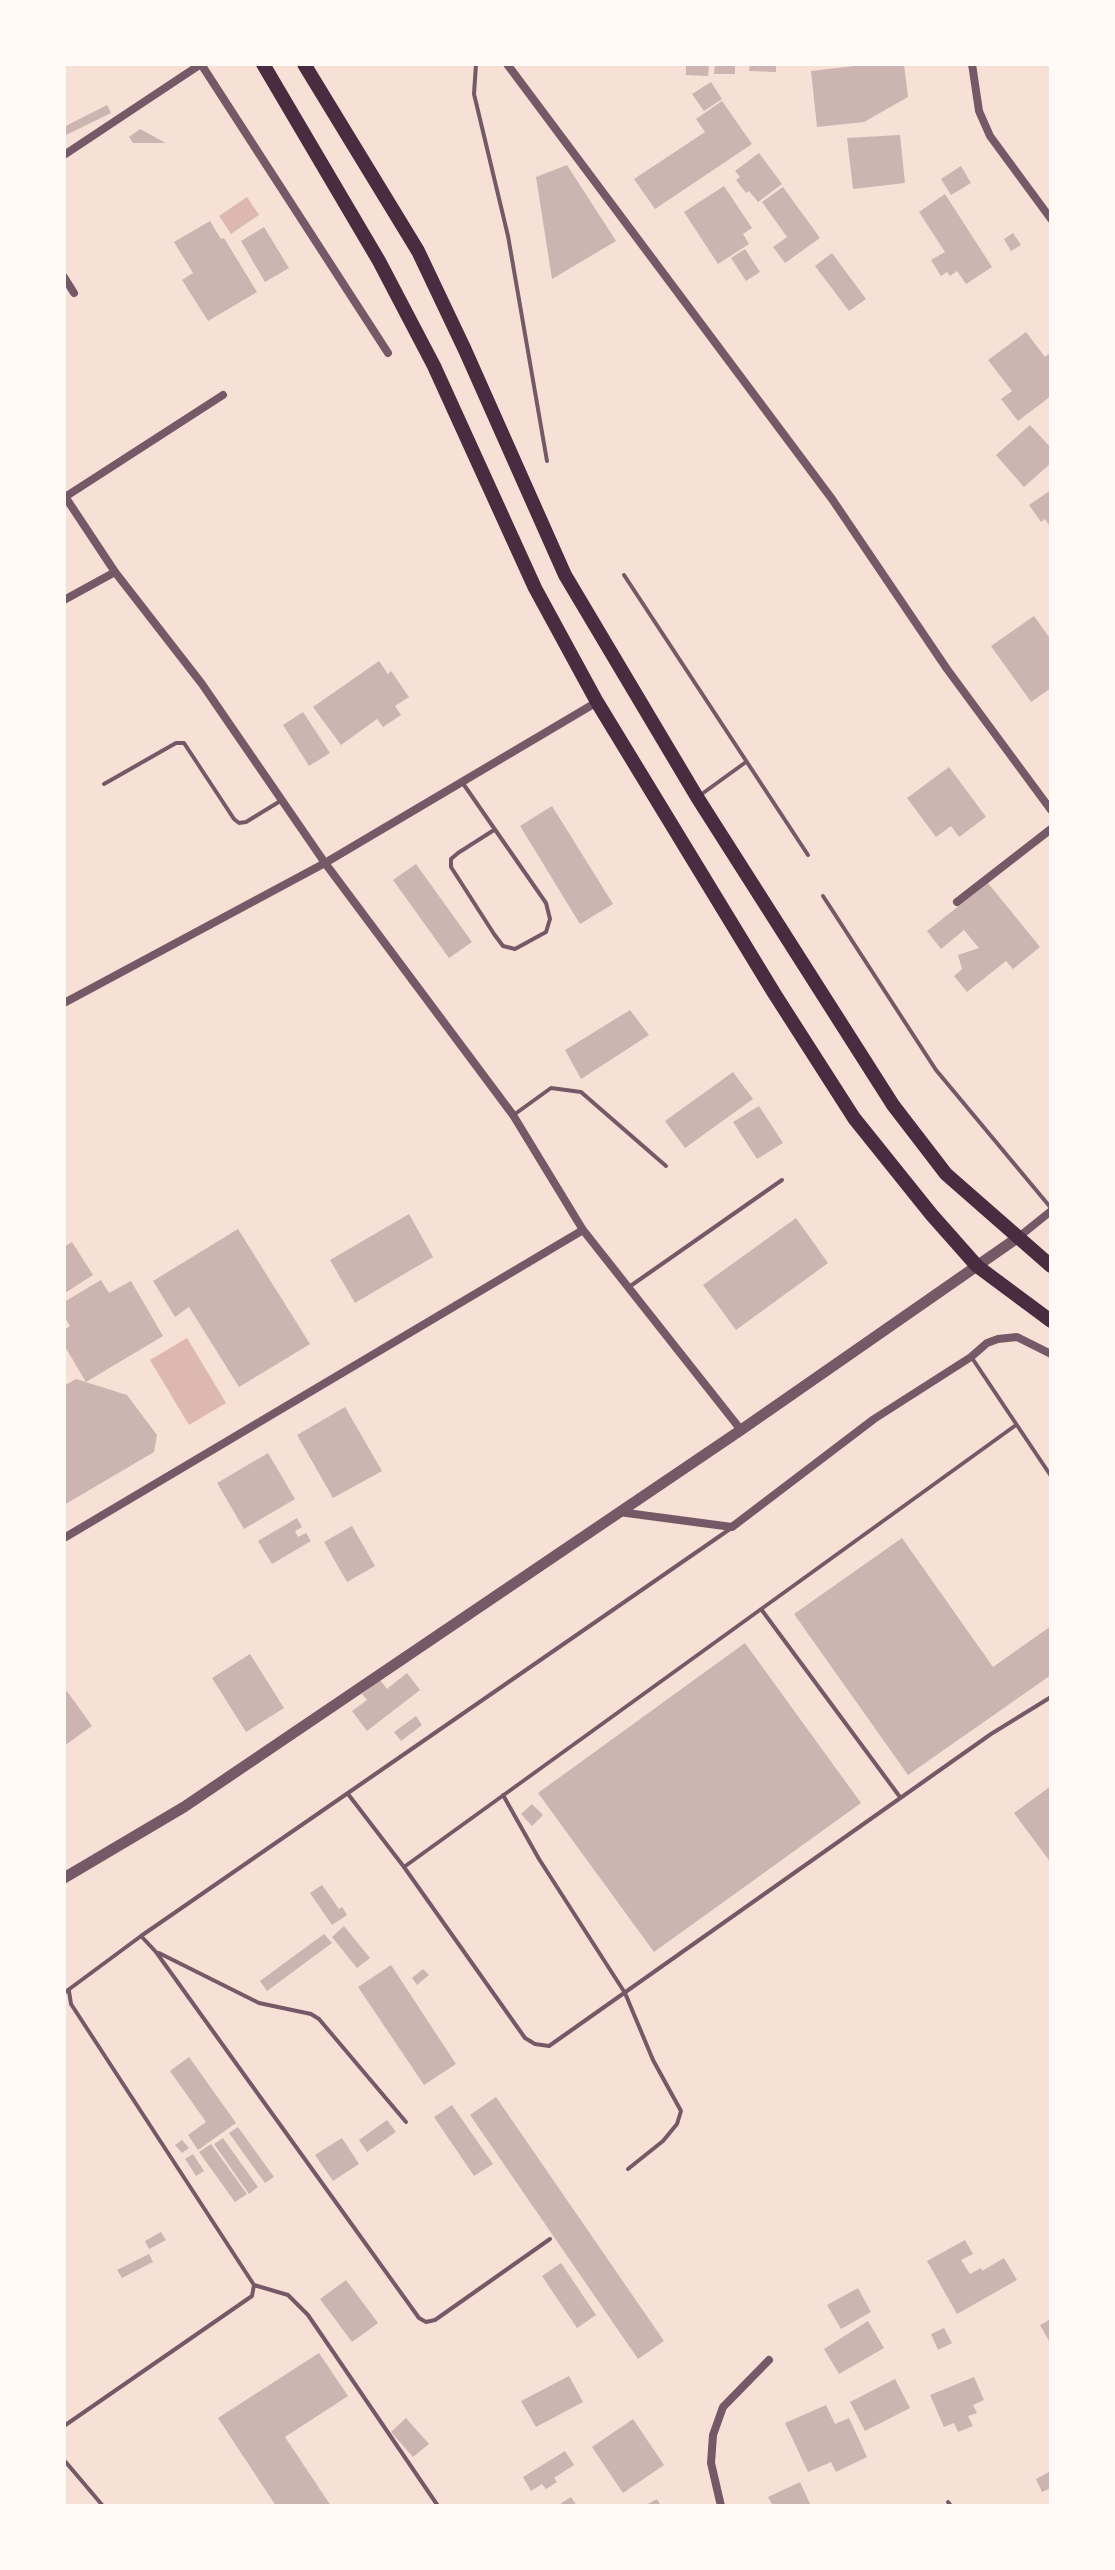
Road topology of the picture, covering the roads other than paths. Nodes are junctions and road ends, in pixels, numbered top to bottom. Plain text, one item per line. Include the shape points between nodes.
1 (201, 64) edge
2 (263, 64) edge
3 (304, 64) edge
4 (476, 64) edge
5 (507, 64) edge
6 (972, 64) edge
7 (64, 155) edge
8 (1051, 219) edge
9 (64, 277) edge
10 (74, 293) dead end
11 (388, 353) dead end
12 (223, 395) dead end
13 (547, 461) dead end
14 (65, 496) edge
15 (115, 572) junction
16 (624, 575) dead end
17 (64, 600) edge
18 (597, 702) junction
19 (746, 762) junction
20 (462, 782) junction
21 (104, 784) dead end
22 (697, 797) junction
23 (282, 800) junction
24 (1051, 810) edge
25 (1051, 829) edge
26 (494, 830) junction
27 (808, 855) dead end
28 (325, 863) junction
29 (823, 896) dead end
30 (957, 902) dead end
31 (64, 1003) edge
32 (513, 1115) junction
33 (666, 1166) dead end
34 (782, 1180) dead end
35 (1051, 1209) edge
36 (583, 1230) junction
37 (1020, 1236) junction
38 (977, 1266) junction
39 (1051, 1266) edge
40 (629, 1287) junction
41 (1051, 1321) edge
42 (1051, 1354) edge
43 (971, 1357) junction
44 (1016, 1425) junction
45 (741, 1430) junction
46 (1051, 1476) edge
47 (618, 1512) junction
48 (732, 1527) junction
49 (64, 1538) edge
50 (761, 1609) junction
51 (1051, 1697) edge
52 (348, 1794) junction
53 (503, 1795) junction
54 (901, 1797) junction
55 (404, 1867) junction
56 (64, 1878) edge
57 (141, 1936) junction
58 (156, 1952) junction
59 (70, 1989) junction
60 (64, 1993) edge
61 (625, 1993) junction
62 (406, 2122) dead end
63 (628, 2169) dead end
64 (550, 2239) dead end
65 (254, 2285) junction
66 (769, 2360) dead end
67 (64, 2426) edge
68 (64, 2460) edge
69 (103, 2506) edge
70 (438, 2506) edge
71 (721, 2506) edge

1 - 7 street
1 - 11 street
2 - 18 main road via 434,366 535,588
3 - 22 main road via 418,251 565,575
4 - 13 lane via 474,94 508,236
5 - 24 street via 832,499
6 - 8 street via 979,111 990,136
9 - 10 street
12 - 14 street
14 - 15 street
15 - 17 street
15 - 23 street via 202,684
16 - 19 lane
18 - 20 street
18 - 38 main road via 854,1118
19 - 22 lane
19 - 27 lane
20 - 26 lane
20 - 28 street
21 - 23 lane via 168,746 184,743 239,823
22 - 37 main road via 893,1105 946,1174
23 - 28 street
25 - 30 street
26 - 26 lane via 546,903 550,919 546,932 515,949 503,946 451,867 451,859
28 - 31 street
28 - 32 street
29 - 35 lane via 936,1070
32 - 33 lane via 551,1088 581,1092
32 - 36 street
34 - 40 lane
35 - 37 street
36 - 40 street
36 - 49 street
37 - 38 street
37 - 39 main road
38 - 41 main road
38 - 45 street
40 - 45 street
42 - 43 street via 1017,1337 987,1343
43 - 44 lane
43 - 48 street via 874,1419
44 - 46 lane
44 - 50 lane
45 - 47 street
47 - 48 street
47 - 56 street via 184,1807
48 - 52 lane
50 - 53 lane
50 - 54 lane
51 - 54 lane
52 - 55 lane
52 - 57 lane
53 - 55 lane
53 - 61 lane
54 - 61 lane
55 - 61 lane via 525,2038 535,2044 549,2046
57 - 58 lane
57 - 59 lane
58 - 62 lane via 259,2003 319,2019
58 - 64 lane via 419,2318 435,2320
59 - 60 lane
59 - 65 lane via 71,2004
61 - 63 lane via 681,2111 663,2141
65 - 67 lane via 252,2296
65 - 70 lane via 288,2295 308,2315
66 - 71 street via 723,2407 713,2435 711,2463
68 - 69 lane

